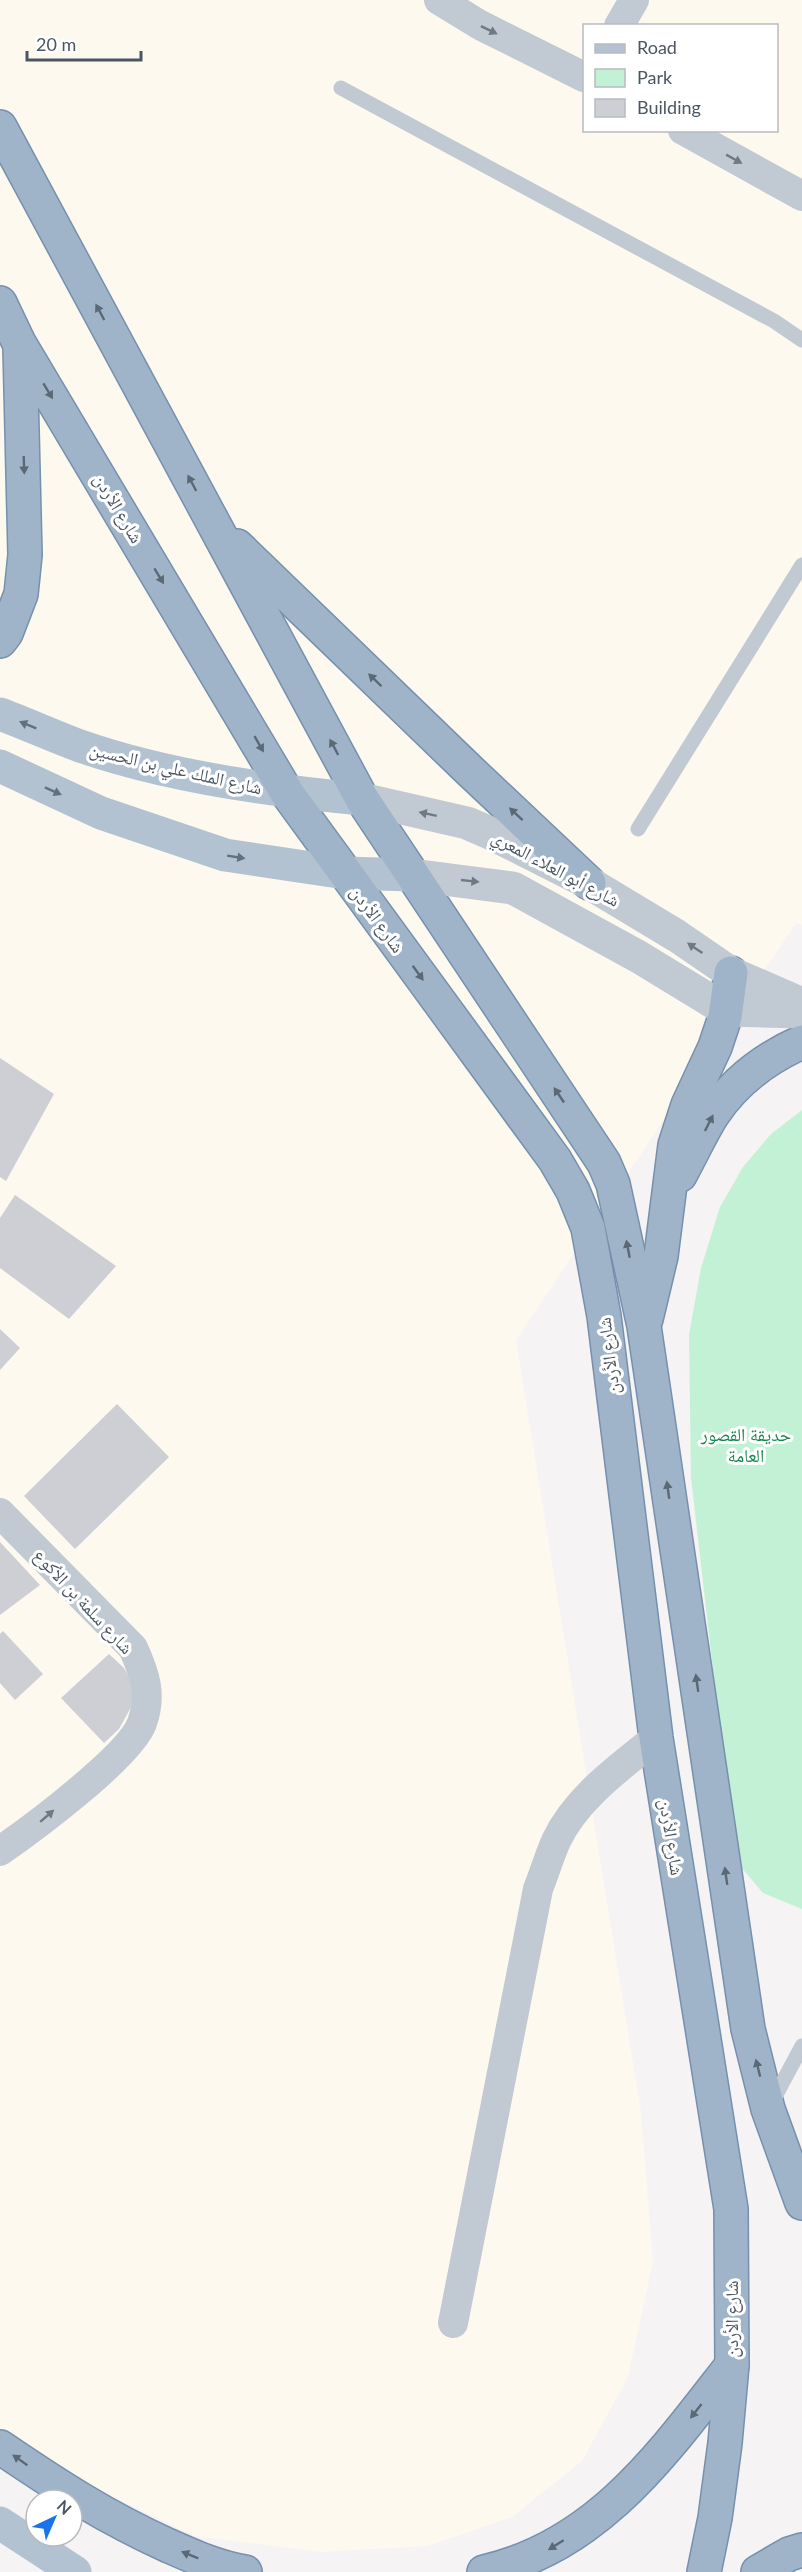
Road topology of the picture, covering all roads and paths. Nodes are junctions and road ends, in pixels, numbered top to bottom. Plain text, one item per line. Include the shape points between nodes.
1 (439, 0) edge
2 (634, 0) edge
3 (620, 24) edge
4 (583, 76) edge
5 (341, 88) dead end
6 (0, 127) edge
7 (687, 132) edge
8 (802, 196) edge
9 (0, 303) edge
10 (802, 340) edge
11 (19, 343) junction
12 (214, 524) junction
13 (802, 565) edge
14 (0, 641) edge
15 (0, 714) edge
16 (0, 766) edge
17 (287, 793) junction
18 (362, 799) junction
19 (638, 829) dead end
20 (345, 873) junction
21 (412, 876) junction
22 (589, 883) junction
23 (731, 973) junction
24 (802, 1004) edge
25 (726, 1010) junction
26 (802, 1012) edge
27 (802, 1042) edge
28 (669, 1192) junction
29 (644, 1326) junction
30 (0, 1513) edge
31 (656, 1738) junction
32 (0, 1851) edge
33 (802, 2046) edge
34 (768, 2109) junction
35 (796, 2157) edge
36 (802, 2203) edge
37 (453, 2323) dead end
38 (732, 2365) junction
39 (0, 2447) edge
40 (0, 2523) edge
41 (802, 2550) edge
42 (75, 2572) edge
43 (245, 2572) edge
44 (484, 2572) edge
45 (704, 2572) edge
46 (758, 2572) edge

1 -> 4 street
2 - 3 street
5 - 10 lane via 774,321
12 -> 6 highway
7 -> 8 street
9 - 11 highway, شارع الأردن
11 -> 14 highway via 25,555 21,594
11 -> 17 highway, شارع الأردن
18 -> 12 highway
22 -> 12 highway
13 - 19 lane
17 -> 15 main road, شارع الملك علي بن الحسين via 150,766 81,746
16 -> 20 main road via 101,813 225,855
17 - 18 main road, شارع أبو العلاء المعري
17 - 20 highway, شارع الأردن
18 - 21 highway
22 -> 18 street, شارع أبو العلاء المعري via 467,823
20 - 21 main road, شارع أبو العلاء المعري
20 -> 31 highway, شارع الأردن via 555,1160 582,1210 604,1316
21 -> 25 street, شارع أبو العلاء المعري via 513,888
29 -> 21 highway via 613,1184 604,1163
23 -> 22 street, شارع أبو العلاء المعري
23 - 24 street, شارع أبو العلاء المعري
23 - 25 highway
25 - 26 street, شارع أبو العلاء المعري
25 - 28 highway via 715,1047 687,1105
28 -> 27 highway via 714,1113 766,1059
28 - 29 highway via 661,1256
34 -> 29 highway via 748,2029
32 -> 30 street, شارع سلمة بن الأكوع via 126,1748 141,1725 147,1695 146,1675 133,1648
31 - 37 street via 579,1806 556,1840 538,1889
31 - 38 highway, شارع الأردن via 731,2209
33 - 34 lane
34 - 35 highway
35 - 36 highway
38 -> 44 highway via 657,2460 587,2526 548,2551
38 - 45 highway, شارع الأردن via 723,2454
43 -> 39 highway via 192,2556 133,2529 72,2496
40 - 42 main road
41 - 46 highway

